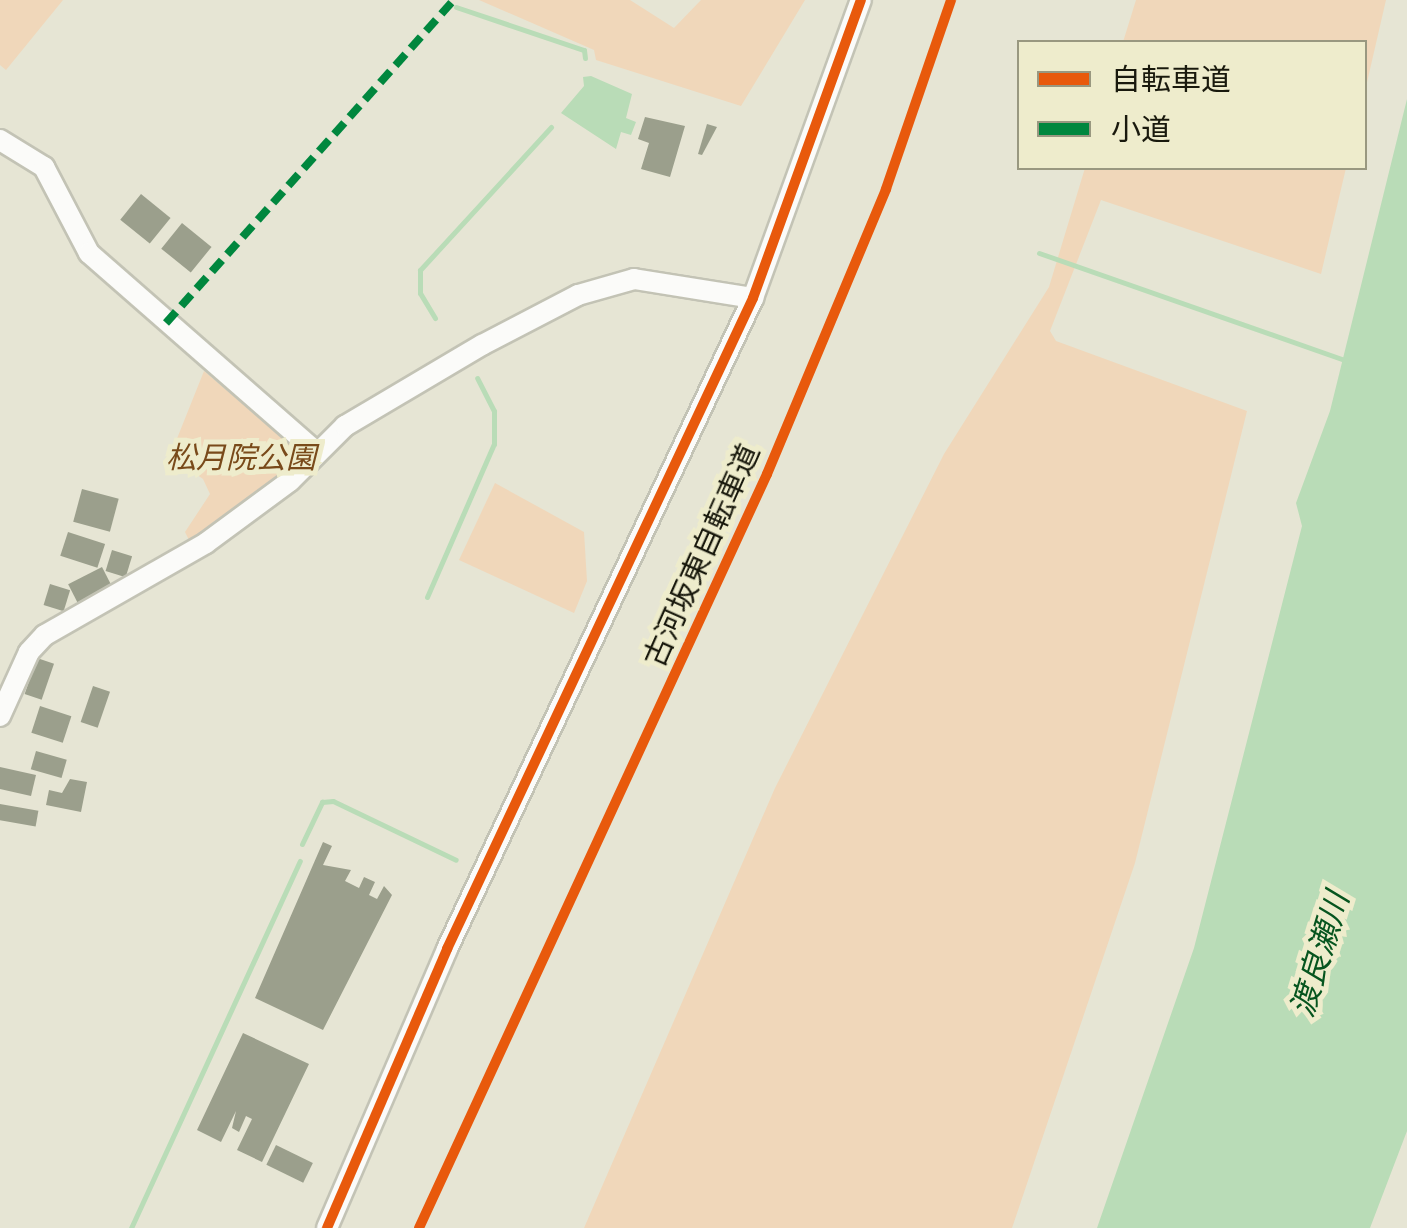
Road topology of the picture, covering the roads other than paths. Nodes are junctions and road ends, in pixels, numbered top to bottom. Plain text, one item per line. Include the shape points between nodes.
1 (861, 0) edge
2 (0, 140) edge
3 (753, 298) junction
4 (316, 452) junction
5 (0, 716) edge
6 (327, 1228) edge

1 - 3 street
2 - 4 street via 44,167 89,254
3 - 4 street via 659,280 607,284 482,345 345,426
3 - 6 street via 439,966
4 - 5 street via 290,481 206,543 46,635 29,652

